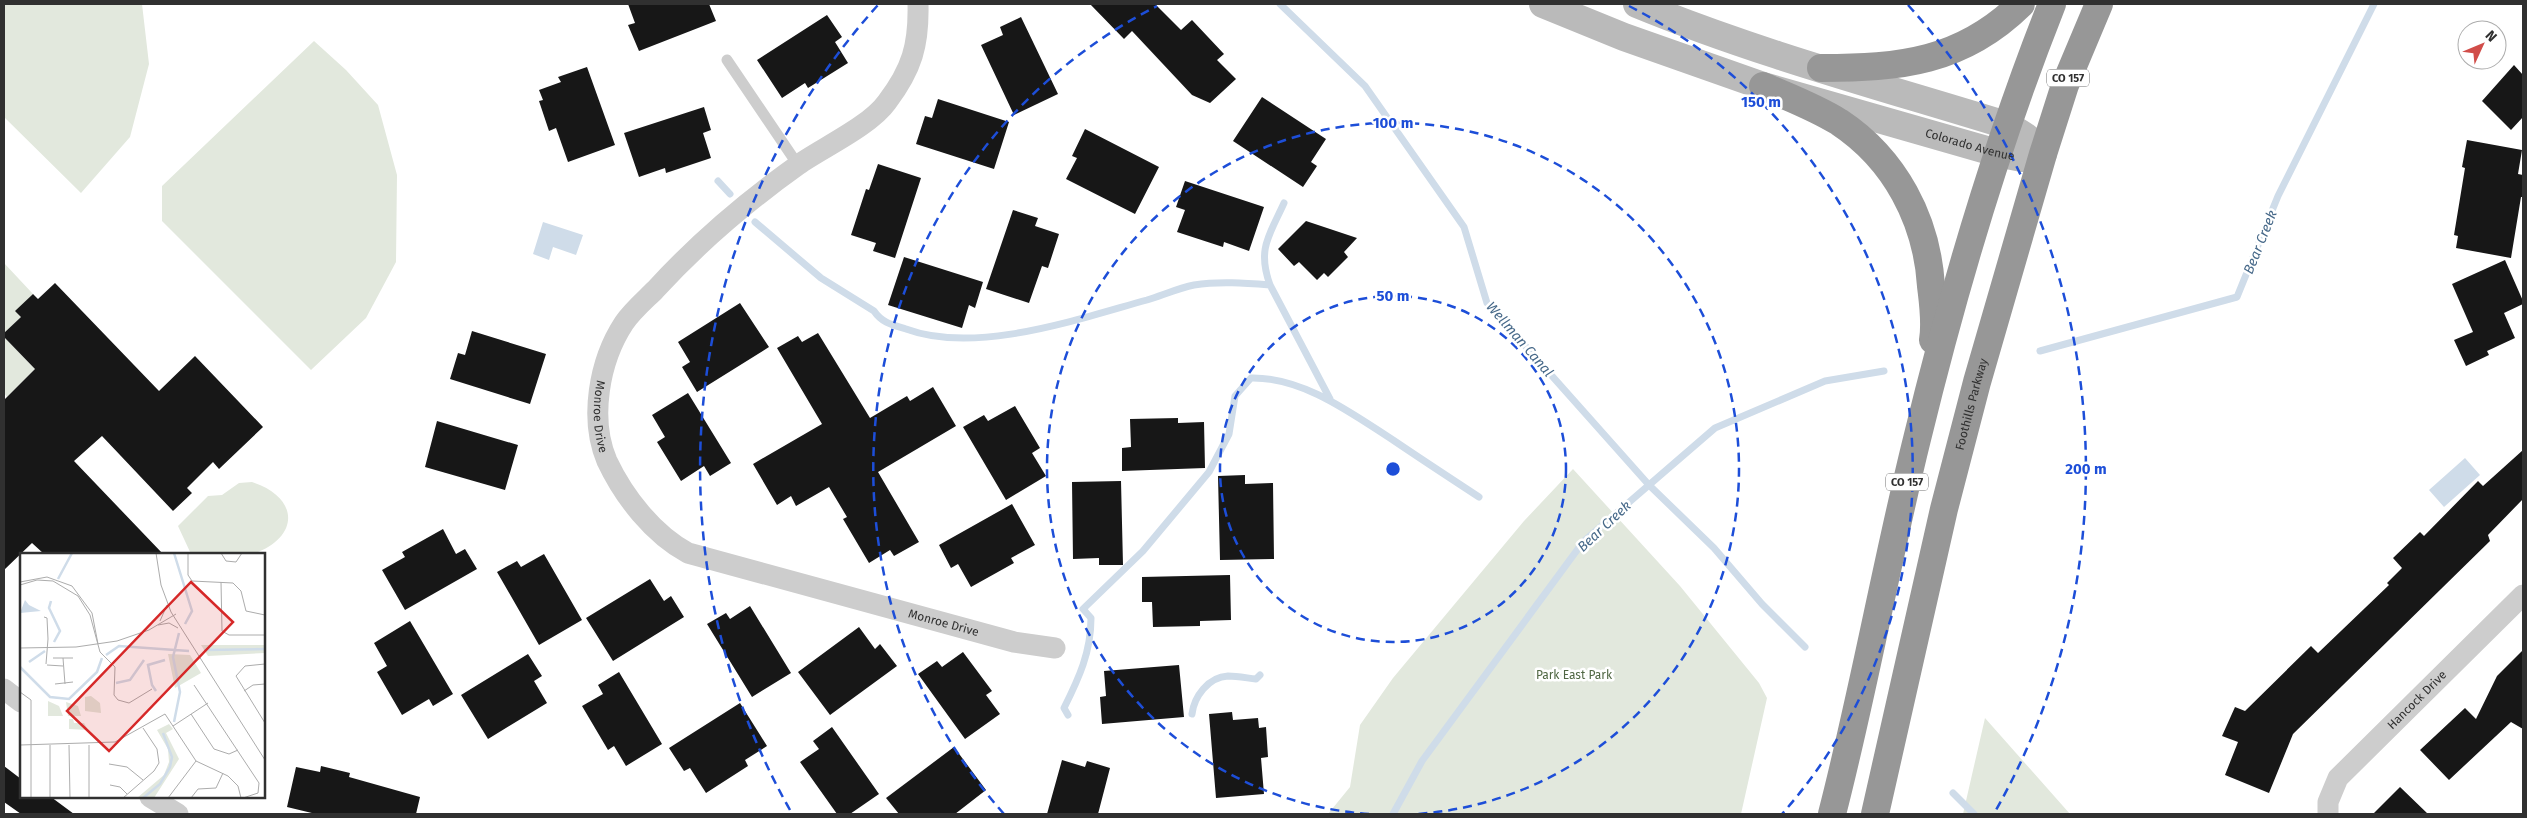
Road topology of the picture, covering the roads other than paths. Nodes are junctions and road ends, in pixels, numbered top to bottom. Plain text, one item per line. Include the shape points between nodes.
1 (918, 4) edge
2 (1543, 4) edge
3 (1637, 4) edge
4 (2021, 4) edge
5 (2052, 4) edge
6 (2099, 4) edge
7 (727, 60) dead end
8 (1821, 68) junction
9 (1763, 86) junction
10 (2006, 125) junction
11 (1997, 153) junction
12 (2043, 154) junction
13 (798, 165) junction
14 (1917, 439) junction
15 (2523, 595) edge
16 (1055, 648) dead end
17 (4, 689) edge
18 (20, 701) edge
19 (152, 798) edge
20 (178, 814) edge
21 (1832, 814) edge
22 (1875, 814) edge
23 (2328, 814) edge

1 - 13 street, Monroe Drive via 914,54 886,104
2 - 9 main road, Colorado Avenue via 1624,37
3 - 8 main road, Colorado Avenue
4 - 8 highway via 1988,32 1940,56 1889,66
5 - 10 highway, CO 157
6 - 12 highway, Foothills Parkway / CO 157 via 2066,85
7 - 13 lane
8 - 10 main road, Colorado Avenue
9 - 11 main road, Colorado Avenue
9 - 14 highway via 1818,111 1856,135 1888,169 1916,214 1930,271 1934,334
10 - 11 highway, CO 157
10 - 12 main road, Colorado Avenue via 2029,138
11 - 12 main road, Colorado Avenue via 2022,158
11 - 14 highway, CO 157 via 1954,297
12 - 22 highway, Foothills Parkway / CO 157 via 1946,500
13 - 16 street, Monroe Drive via 688,254 624,323 605,367 597,410 601,446 616,480 652,526 688,553 1014,642
14 - 21 highway, CO 157
15 - 23 street, Hancock Drive via 2338,778 2328,802
17 - 18 street
19 - 20 street

